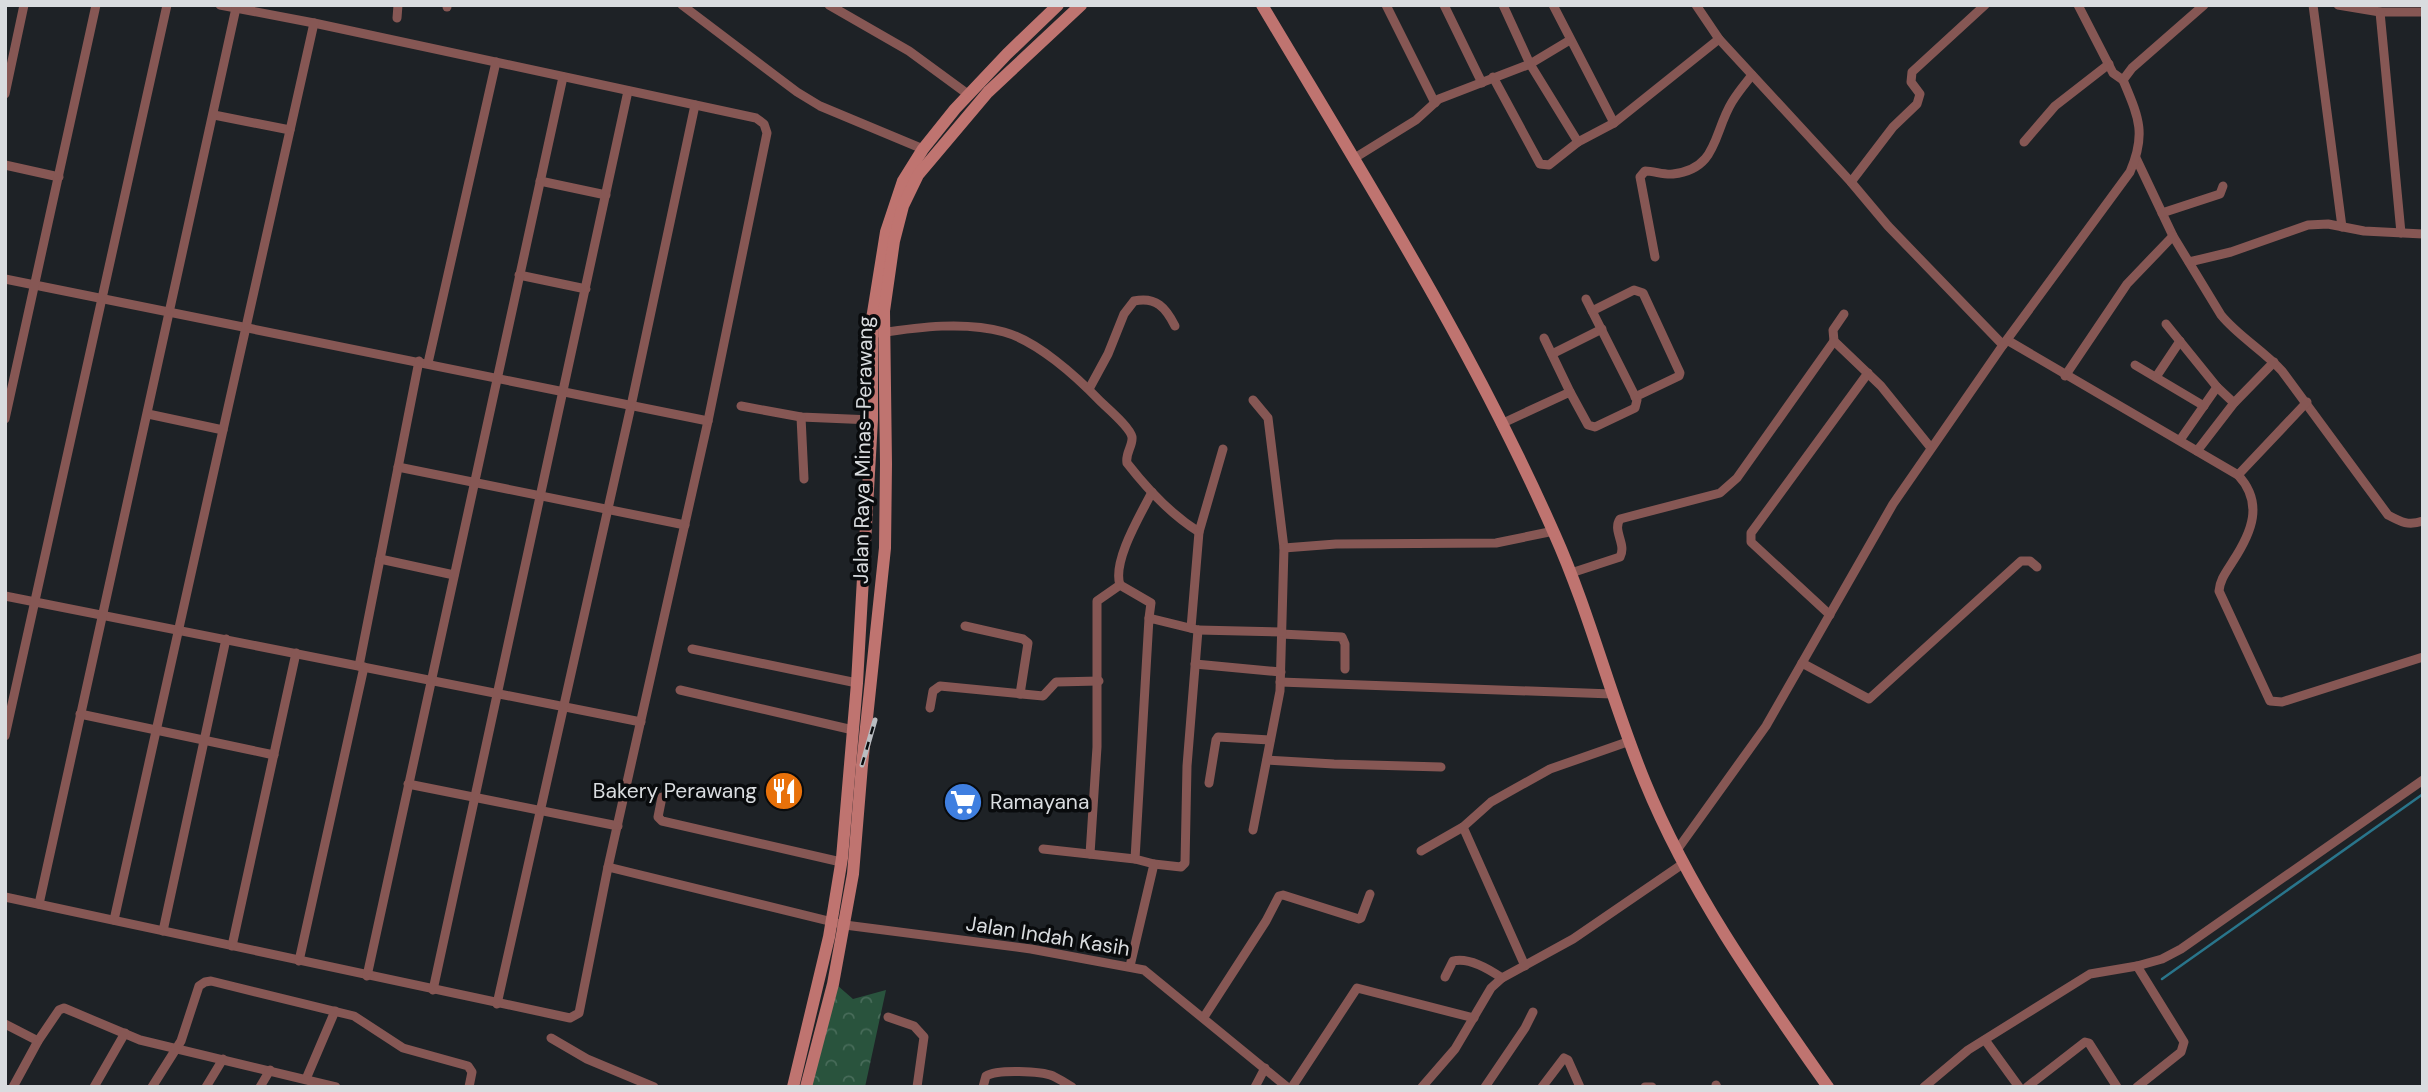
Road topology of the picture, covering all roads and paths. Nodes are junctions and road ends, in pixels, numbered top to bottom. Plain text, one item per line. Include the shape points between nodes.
1 (24, 5) edge
2 (96, 5) edge
3 (167, 5) edge
4 (220, 5) edge
5 (398, 5) edge
6 (682, 5) edge
7 (829, 5) edge
8 (1058, 5) edge
9 (1081, 5) edge
10 (1262, 5) edge
11 (1386, 5) edge
12 (1444, 5) edge
13 (1503, 5) edge
14 (1553, 5) edge
15 (1696, 5) edge
16 (1984, 5) edge
17 (2078, 5) edge
18 (2204, 5) edge
19 (2314, 5) edge
20 (2339, 5) edge
21 (236, 8) junction
22 (2380, 12) junction
23 (2423, 12) edge
24 (397, 18) dead end
25 (314, 23) junction
26 (1719, 39) junction
27 (1570, 40) junction
28 (496, 62) junction
29 (1530, 64) junction
30 (2109, 64) junction
31 (1752, 75) junction
32 (1493, 76) junction
33 (563, 77) junction
34 (2123, 80) junction
35 (1482, 83) junction
36 (628, 92) junction
37 (5, 94) edge
38 (969, 95) junction
39 (1435, 103) junction
40 (695, 105) junction
41 (214, 115) junction
42 (1614, 123) junction
43 (290, 130) junction
44 (1578, 142) junction
45 (2024, 142) dead end
46 (923, 149) junction
47 (2136, 158) junction
48 (1353, 159) junction
49 (5, 166) edge
50 (59, 177) junction
51 (540, 181) junction
52 (1851, 182) junction
53 (2223, 186) dead end
54 (606, 195) junction
55 (2162, 214) junction
56 (2342, 227) junction
57 (2401, 233) junction
58 (2423, 234) edge
59 (2173, 236) junction
60 (1655, 257) dead end
61 (2189, 262) junction
62 (519, 275) junction
63 (5, 279) edge
64 (35, 284) junction
65 (586, 289) junction
66 (103, 297) junction
67 (1586, 299) dead end
68 (1592, 311) junction
69 (171, 312) junction
70 (1844, 314) dead end
71 (2166, 324) dead end
72 (1175, 326) dead end
73 (247, 328) junction
74 (1601, 329) junction
75 (878, 334) junction
76 (1544, 338) dead end
77 (1834, 341) junction
78 (2180, 341) junction
79 (2005, 342) junction
80 (1552, 354) junction
81 (424, 362) junction
82 (2274, 362) junction
83 (2135, 365) dead end
84 (1868, 373) junction
85 (2065, 376) junction
86 (2156, 377) junction
87 (497, 378) junction
88 (2217, 387) junction
89 (1089, 390) junction
90 (1570, 392) junction
91 (563, 393) junction
92 (1635, 397) junction
93 (1253, 400) dead end
94 (2307, 402) junction
95 (2234, 403) junction
96 (631, 406) junction
97 (741, 406) dead end
98 (2204, 406) junction
99 (148, 414) junction
100 (801, 417) junction
101 (5, 419) edge
102 (872, 420) junction
103 (708, 421) junction
104 (1501, 424) junction
105 (223, 430) junction
106 (2180, 440) junction
107 (1931, 448) junction
108 (1223, 449) dead end
109 (2197, 451) junction
110 (398, 467) junction
111 (2238, 475) junction
112 (804, 479) dead end
113 (474, 483) junction
114 (1152, 492) junction
115 (541, 495) junction
116 (608, 509) junction
117 (2423, 522) edge
118 (685, 525) junction
119 (1553, 531) junction
120 (1199, 532) junction
121 (1284, 548) junction
122 (380, 559) junction
123 (2037, 567) dead end
124 (1571, 573) junction
125 (454, 575) junction
126 (1120, 585) junction
127 (5, 596) edge
128 (33, 602) junction
129 (101, 615) junction
130 (1830, 615) junction
131 (1149, 618) junction
132 (965, 626) dead end
133 (1194, 629) junction
134 (177, 630) junction
135 (1282, 633) junction
136 (226, 639) junction
137 (692, 649) dead end
138 (296, 653) junction
139 (2423, 657) edge
140 (1802, 663) junction
141 (1195, 664) junction
142 (361, 666) junction
143 (1345, 670) dead end
144 (1280, 677) junction
145 (430, 681) junction
146 (1099, 681) junction
147 (857, 683) junction
148 (680, 690) dead end
149 (497, 694) junction
150 (1020, 694) junction
151 (1612, 694) junction
152 (564, 708) junction
153 (930, 708) dead end
154 (80, 713) junction
155 (641, 722) junction
156 (156, 728) junction
157 (853, 730) junction
158 (5, 736) edge
159 (1270, 740) junction
160 (204, 741) junction
161 (1630, 741) junction
162 (274, 755) junction
163 (1267, 760) junction
164 (1441, 766) dead end
165 (2423, 780) edge
166 (1209, 783) dead end
167 (408, 784) junction
168 (475, 797) junction
169 (662, 797) dead end
170 (541, 810) junction
171 (618, 826) junction
172 (1463, 827) junction
173 (1253, 830) dead end
174 (1043, 849) dead end
175 (1677, 850) junction
176 (1421, 851) dead end
177 (1090, 853) junction
178 (1135, 859) junction
179 (841, 862) junction
180 (1684, 863) junction
181 (1154, 864) junction
182 (608, 867) junction
183 (1370, 894) dead end
184 (5, 897) edge
185 (39, 904) junction
186 (114, 920) junction
187 (832, 921) junction
188 (845, 925) junction
189 (163, 931) junction
190 (232, 946) junction
191 (299, 961) junction
192 (1130, 966) junction
193 (1525, 966) junction
194 (2137, 966) junction
195 (367, 976) junction
196 (1445, 977) dead end
197 (1502, 978) junction
198 (433, 990) junction
199 (497, 1004) junction
200 (335, 1011) junction
201 (1533, 1012) dead end
202 (888, 1017) dead end
203 (1204, 1017) junction
204 (1474, 1018) junction
205 (5, 1024) edge
206 (125, 1034) junction
207 (551, 1038) dead end
208 (1985, 1040) junction
209 (38, 1041) junction
210 (175, 1048) junction
211 (223, 1059) junction
212 (1265, 1068) junction
213 (270, 1070) junction
214 (306, 1079) junction
215 (315, 1084) edge
216 (13, 1087) edge
217 (94, 1087) edge
218 (152, 1087) edge
219 (206, 1087) edge
220 (260, 1087) edge
221 (336, 1087) edge
222 (469, 1087) edge
223 (654, 1087) edge
224 (793, 1087) edge
225 (807, 1087) edge
226 (917, 1087) edge
227 (984, 1087) edge
228 (1072, 1087) edge
229 (1255, 1087) edge
230 (1290, 1087) edge
231 (1422, 1087) edge
232 (1485, 1087) edge
233 (1542, 1087) edge
234 (1580, 1087) edge
235 (1645, 1087) edge
236 (1652, 1087) edge
237 (1828, 1087) edge
238 (1924, 1087) edge
239 (2020, 1087) edge
240 (2027, 1087) edge
241 (2117, 1087) edge
242 (2137, 1087) edge

1 - 37 street
2 - 50 street
3 - 66 street
4 - 21 street
5 - 24 street
6 - 46 street via 820,106
7 - 38 street via 909,51
8 - 38 main road, Jalan Raya Minas-Perawang
9 - 75 main road, Jalan Raya Minas-Perawang via 988,92 918,175 903,206 894,241
10 - 48 main road
11 - 39 street
12 - 35 street
13 - 29 street
14 - 27 street
15 - 26 street
16 - 52 street via 1912,72 1920,94 1917,104
17 - 30 street
18 - 34 street
19 - 56 street
20 - 22 street
21 - 25 street
21 - 41 street
22 - 23 street
22 - 57 street
25 - 28 street
25 - 43 street
26 - 31 street
26 - 42 street
27 - 29 street
27 - 42 street
28 - 33 street
28 - 81 street
29 - 32 street
29 - 44 street
30 - 34 street via 2113,74
30 - 45 street via 2055,106
31 - 52 street
31 - 60 street via 1731,103 1703,164 1670,175 1645,171 1640,177
32 - 35 street
32 - 44 street via 1540,164 1549,165
33 - 36 street
33 - 51 street
34 - 47 street via 2140,124
35 - 39 street
36 - 40 street
36 - 54 street
38 - 46 main road, Jalan Raya Minas-Perawang
39 - 48 street
40 - 96 street
40 - 103 street via 757,118 768,133
41 - 43 street
41 - 69 street
42 - 44 street
43 - 73 street
46 - 75 main road, Jalan Raya Minas-Perawang via 903,181 886,232 874,297
47 - 55 street
47 - 79 street
48 - 104 main road via 1464,348
49 - 50 street
50 - 64 street
51 - 54 street
51 - 62 street
52 - 79 street via 1888,226
53 - 55 street via 2220,194
54 - 65 street
55 - 59 street
56 - 57 street
56 - 61 street via 2308,225
57 - 58 street
59 - 61 street
59 - 85 street via 2127,284
61 - 82 street via 2230,325
62 - 65 street
62 - 87 street
63 - 64 street
64 - 66 street
64 - 101 street
65 - 91 street
66 - 69 street
66 - 128 street
67 - 68 street
68 - 74 street
68 - 92 street via 1634,290 1643,293 1680,373
69 - 73 street
69 - 99 street
70 - 77 street via 1833,330
71 - 78 street
72 - 89 street via 1154,301 1134,301
73 - 81 street
73 - 105 street
74 - 80 street
74 - 92 street
75 - 89 street via 934,327 1006,332 1045,354
75 - 102 main road, Jalan Raya Minas-Perawang
75 - 188 main road, Jalan Raya Minas-Perawang via 886,464 885,548
76 - 80 street
77 - 84 street
77 - 124 street via 1737,478 1720,493 1620,519 1616,527 1623,547 1620,557
78 - 86 street
78 - 88 street
79 - 85 street
79 - 107 street
80 - 90 street
81 - 87 street
81 - 110 street
82 - 94 street
82 - 95 street
83 - 86 street
84 - 107 street
84 - 130 street via 1751,533 1751,542
85 - 106 street
86 - 98 street
87 - 91 street
87 - 113 street
88 - 95 street
88 - 98 street
89 - 114 street via 1129,431 1132,441 1126,460
90 - 92 street via 1588,425 1595,428 1635,408
90 - 104 street
91 - 96 street
91 - 115 street
93 - 121 street via 1269,418
94 - 111 street
94 - 117 street via 2388,515 2403,523
95 - 109 street
96 - 103 street
96 - 116 street
97 - 100 street
98 - 106 street
99 - 105 street
99 - 129 street
100 - 102 street
100 - 112 street
102 - 147 main road, Jalan Raya Minas-Perawang
103 - 118 street
104 - 119 main road
105 - 134 street
106 - 109 street
107 - 130 street via 1893,504
108 - 120 street
109 - 111 street
110 - 113 street
110 - 122 street
111 - 139 street via 2251,494 2251,527 2220,581 2219,591 2270,701 2282,702
113 - 115 street
113 - 125 street
114 - 120 street via 1179,520
114 - 126 street via 1132,531 1117,576
115 - 116 street
115 - 149 street
116 - 118 street
116 - 152 street
118 - 155 street
119 - 121 street via 1496,543
119 - 124 main road
120 - 133 street
121 - 135 street
122 - 125 street
122 - 142 street
123 - 140 street via 2021,561 1869,699
124 - 151 main road
125 - 145 street
126 - 131 street via 1151,603
126 - 146 street via 1097,601
127 - 128 street
128 - 129 street
128 - 158 street
129 - 134 street
129 - 154 street
130 - 140 street
131 - 133 street
131 - 178 street
132 - 150 street via 1028,643
133 - 135 street
133 - 141 street
134 - 136 street
134 - 156 street
135 - 143 street via 1342,637
135 - 144 street
136 - 138 street
136 - 160 street
137 - 147 street
138 - 142 street
138 - 162 street
140 - 175 street via 1766,726
141 - 144 street
141 - 181 street via 1185,863 1181,867
142 - 145 street
142 - 191 street
144 - 151 street
144 - 159 street
145 - 149 street
145 - 167 street
146 - 150 street via 1056,682 1046,695
146 - 177 street
147 - 157 main road, Jalan Raya Minas-Perawang
148 - 157 street
149 - 152 street
149 - 168 street
150 - 153 street via 940,686 933,691
151 - 161 main road
152 - 155 street
152 - 170 street
154 - 156 street
154 - 185 street
155 - 171 street
156 - 160 street
156 - 186 street
157 - 179 main road, Jalan Raya Minas-Perawang
159 - 163 street
159 - 166 street via 1218,737
160 - 162 street
160 - 189 street
161 - 172 street via 1550,769 1492,802
161 - 175 main road
162 - 190 street
163 - 164 street
163 - 173 street
165 - 194 street via 2181,949
167 - 168 street
167 - 195 street
168 - 170 street
168 - 198 street
169 - 179 street via 658,817 662,821
170 - 171 street
170 - 199 street
171 - 182 street
172 - 176 street
172 - 193 street
174 - 177 street
175 - 180 main road
177 - 178 street
178 - 181 street
179 - 187 main road, Jalan Raya Minas-Perawang
180 - 193 street
180 - 237 main road via 1765,998
181 - 192 street
182 - 187 street, Jalan Indah Kasih
182 - 199 street via 578,1015 563,1018
183 - 203 street via 1359,919 1279,896
184 - 185 street
185 - 186 street
186 - 189 street
187 - 188 street, Jalan Indah Kasih
187 - 224 main road, Jalan Raya Minas-Perawang
188 - 192 street, Jalan Indah Kasih
188 - 225 main road, Jalan Raya Minas-Perawang
189 - 190 street
190 - 191 street
191 - 195 street
192 - 203 street, Jalan Indah Kasih via 1156,978
193 - 197 street
194 - 208 street via 2090,974
194 - 242 street via 2184,1042 2181,1052
195 - 198 street
196 - 197 street via 1458,959 1488,968
197 - 204 street
198 - 199 street
200 - 210 street via 205,982 199,986
200 - 214 street
200 - 222 street via 354,1016 403,1048 468,1066 472,1072
201 - 232 street
202 - 226 street via 914,1026 924,1037
203 - 212 street, Jalan Indah Kasih
204 - 230 street via 1357,988
204 - 231 street
205 - 209 street
206 - 209 street via 62,1008
206 - 210 street
206 - 217 street
207 - 223 street
208 - 238 street
208 - 239 street
209 - 216 street
210 - 211 street
210 - 218 street
211 - 213 street
211 - 219 street
212 - 229 street
212 - 230 street, Jalan Indah Kasih
213 - 214 street
213 - 220 street
214 - 215 street
215 - 221 street
227 - 228 street via 986,1076 997,1072 1052,1075
233 - 234 street via 1563,1058 1569,1060
235 - 236 street
240 - 241 street via 2085,1041

